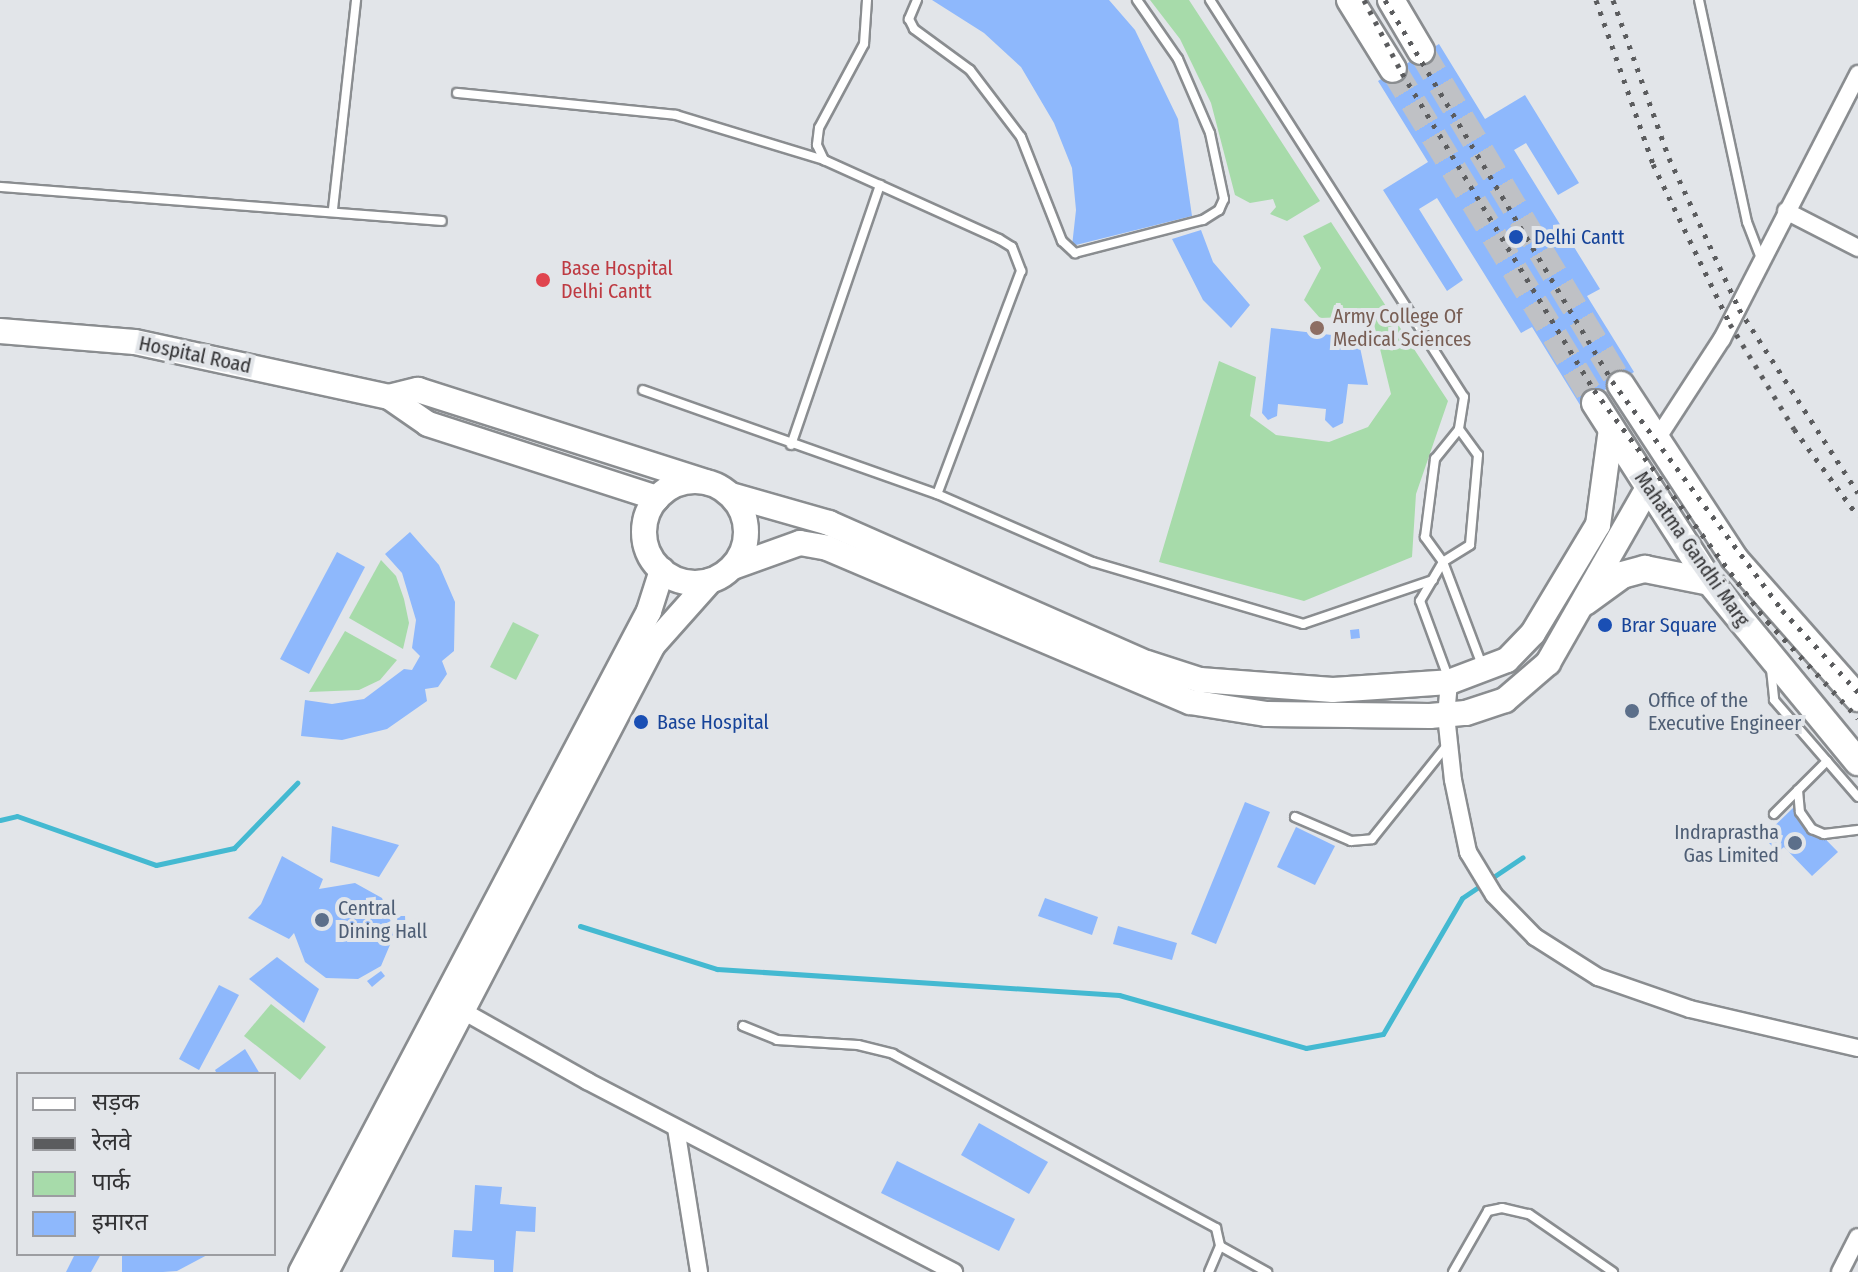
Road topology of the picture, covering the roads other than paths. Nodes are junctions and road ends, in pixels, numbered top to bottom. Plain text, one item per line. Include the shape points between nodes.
1 (356, 0) edge
2 (867, 0) edge
3 (917, 0) edge
4 (1137, 0) edge
5 (1210, 0) edge
6 (1350, 0) edge
7 (1391, 0) edge
8 (1699, 0) edge
9 (1421, 51) tunnel mouth
10 (1393, 69) tunnel mouth
11 (1858, 74) edge
12 (457, 93) dead end
13 (824, 160) junction
14 (880, 185) junction
15 (0, 187) edge
16 (333, 209) junction
17 (1786, 211) junction
18 (442, 221) dead end
19 (1858, 248) edge
20 (1761, 259) junction
21 (0, 331) edge
22 (1621, 385) tunnel mouth
23 (643, 390) dead end
24 (389, 397) junction
25 (1595, 403) tunnel mouth
26 (1459, 429) junction
27 (1611, 429) junction
28 (1655, 442) junction
29 (791, 445) junction
30 (707, 482) junction
31 (1648, 488) junction
32 (937, 494) junction
33 (731, 495) junction
34 (657, 498) junction
35 (1443, 562) junction
36 (733, 567) junction
37 (662, 570) junction
38 (1433, 580) junction
39 (710, 581) junction
40 (1710, 582) junction
41 (1585, 602) junction
42 (1769, 656) junction
43 (1483, 670) junction
44 (1449, 682) junction
45 (1858, 698) edge
46 (1446, 715) junction
47 (1449, 742) junction
48 (1827, 761) junction
49 (1858, 762) edge
50 (1798, 790) junction
51 (1858, 797) edge
52 (1774, 814) dead end
53 (1295, 817) dead end
54 (1858, 830) edge
55 (453, 1005) junction
56 (743, 1026) dead end
57 (1858, 1048) edge
58 (676, 1128) junction
59 (1858, 1237) edge
60 (1220, 1246) junction
61 (301, 1272) edge
62 (326, 1272) edge
63 (699, 1272) edge
64 (954, 1272) edge
65 (1209, 1272) edge
66 (1267, 1272) edge
67 (1453, 1272) edge
68 (1613, 1272) edge
69 (1840, 1272) edge

1 - 16 lane
2 - 13 lane via 864,44 819,128 817,145
3 - 4 lane via 909,19 914,29 970,70 1021,137 1062,241 1075,253 1203,220 1219,210 1224,199 1210,133 1178,59
5 - 26 lane via 1464,397
6 - 10 main road
7 - 9 main road
8 - 20 lane via 1747,222
11 - 17 street
12 - 13 lane via 676,115
13 - 14 lane
14 - 29 lane
14 - 32 lane via 999,239 1012,247 1021,271
15 - 16 lane
16 - 18 lane
17 - 19 street
17 - 20 street
20 - 28 street via 1722,339
21 - 24 street, Hospital Road via 135,342
22 - 28 main road, Mahatma Gandhi Marg
23 - 29 lane
24 - 30 street, Hospital Road via 418,390
24 - 34 street, Hospital Road via 428,424
25 - 27 main road, Mahatma Gandhi Marg
26 - 35 lane via 1435,459 1425,537
26 - 35 lane via 1478,455 1470,545
27 - 31 main road, Mahatma Gandhi Marg
27 - 43 street via 1598,525 1533,633 1507,660
28 - 45 main road, Mahatma Gandhi Marg via 1734,558
29 - 32 lane
30 - 33 street
30 - 34 street via 681,483
31 - 40 main road, Mahatma Gandhi Marg
31 - 41 street
32 - 38 lane via 1093,562 1303,624
33 - 36 street via 747,530
33 - 44 street via 829,523 1147,663 1200,680 1333,690
34 - 37 street via 645,537
35 - 38 lane
35 - 43 lane
36 - 39 street
36 - 46 street via 800,543 827,548 1119,675 1233,711
37 - 39 street via 685,582
37 - 55 street via 649,611
38 - 44 lane via 1420,601
39 - 55 street via 653,645
40 - 41 main road via 1645,569 1622,575
40 - 42 main road, Mahatma Gandhi Marg
41 - 46 street via 1548,663 1505,700
42 - 48 lane via 1774,700
42 - 49 main road, Mahatma Gandhi Marg
43 - 44 street
44 - 46 street
46 - 47 street
47 - 53 lane via 1372,839 1351,841
47 - 57 street via 1468,852 1486,882 1535,937 1598,977 1690,1009
48 - 50 lane
48 - 51 lane
50 - 52 lane
50 - 54 lane via 1800,812 1812,829 1824,834
55 - 58 street
55 - 61 street
55 - 62 street
56 - 60 lane via 777,1040 858,1045 893,1054 1204,1219 1216,1228
58 - 63 street
58 - 64 street
59 - 69 street
60 - 65 lane
60 - 66 lane
67 - 68 lane via 1488,1211 1502,1208 1529,1214

